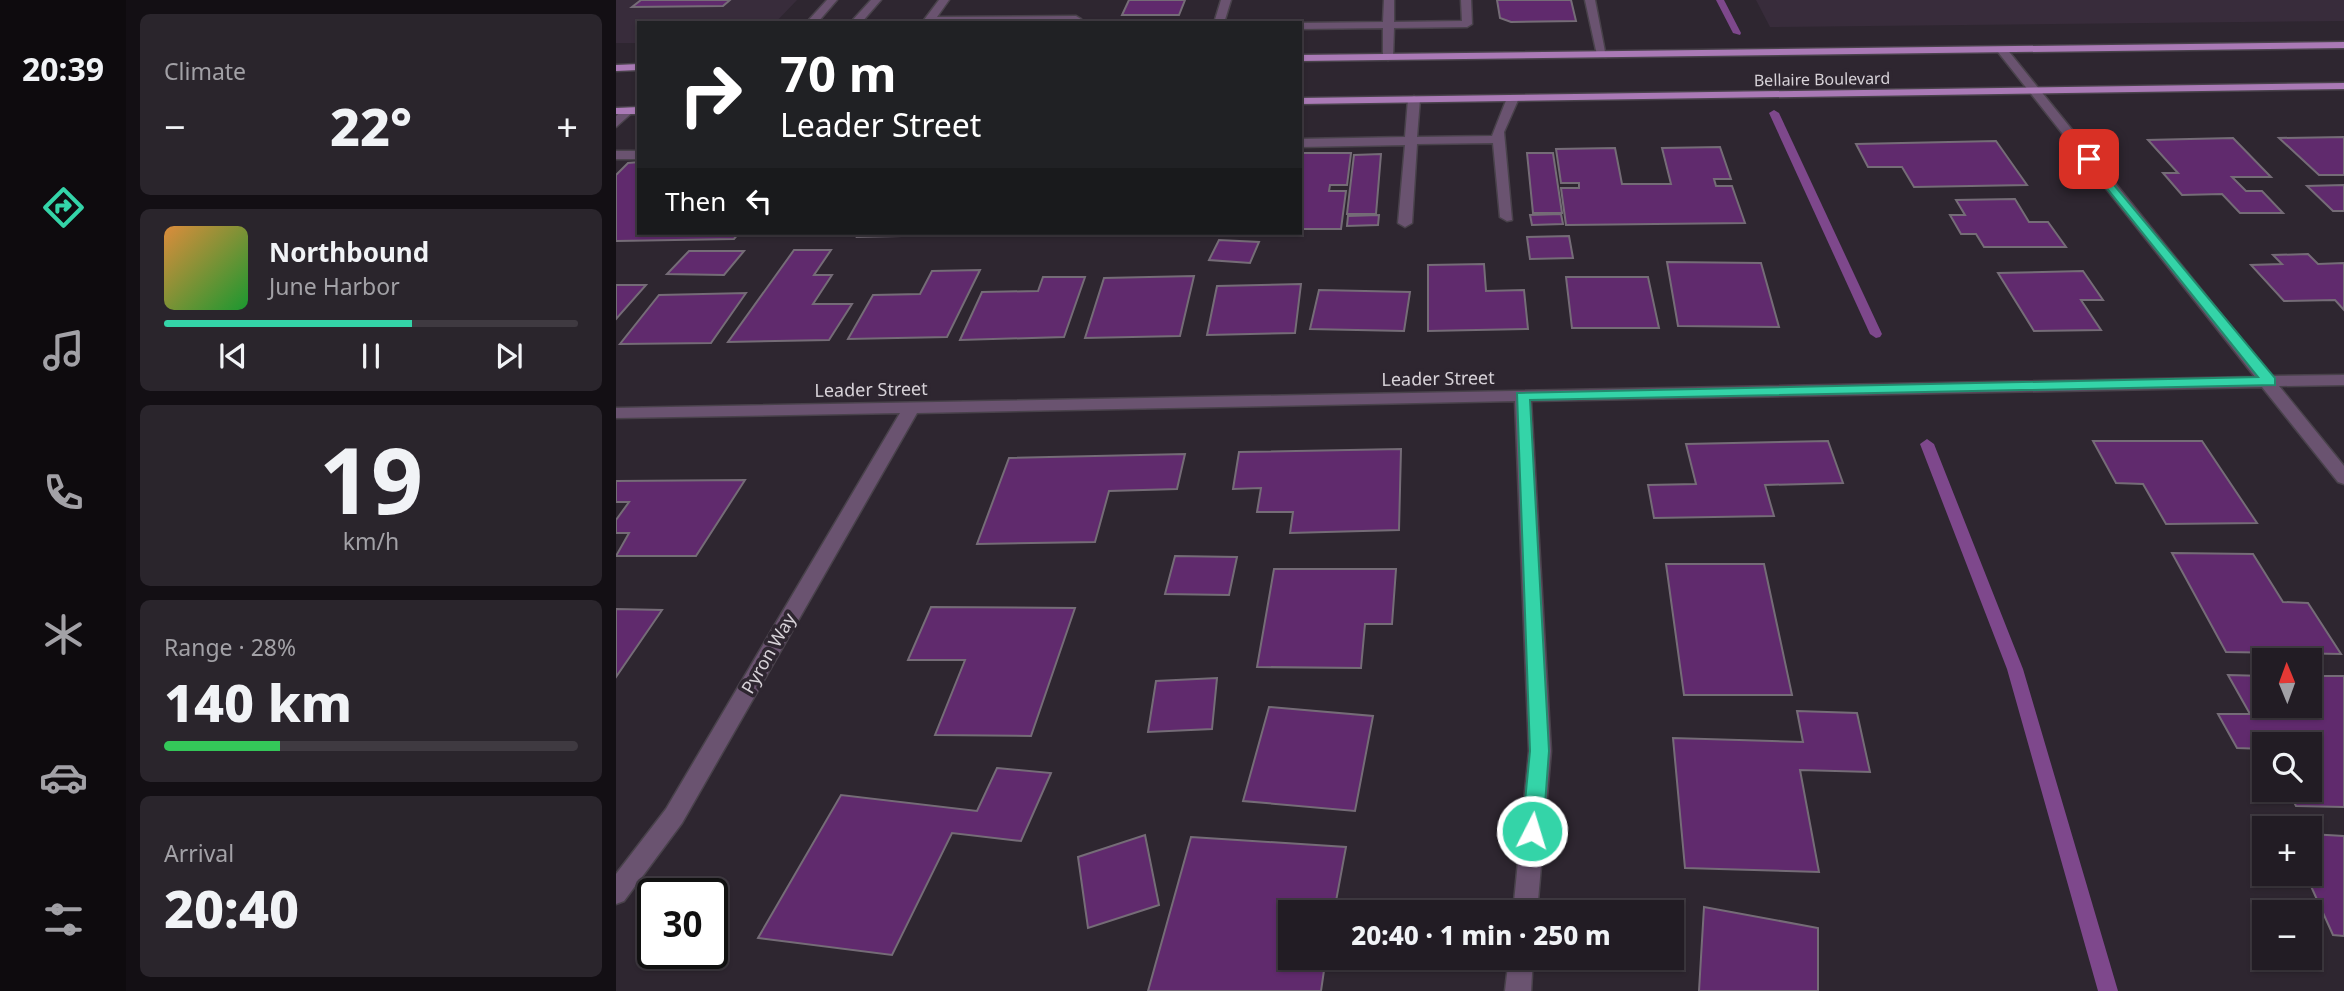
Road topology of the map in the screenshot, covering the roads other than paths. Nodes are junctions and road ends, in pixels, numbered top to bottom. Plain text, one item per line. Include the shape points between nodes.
1 (832, 0) edge
2 (876, 0) edge
3 (944, 0) edge
4 (1226, 0) edge
5 (1389, 0) edge
6 (1466, 0) edge
7 (1590, 0) edge
8 (813, 21) edge
9 (857, 21) edge
10 (1074, 21) edge
11 (1220, 21) edge
12 (1387, 25) junction
13 (1302, 26) edge
14 (2344, 46) edge
15 (2002, 50) junction
16 (1602, 55) junction
17 (1388, 57) junction
18 (1302, 58) edge
19 (637, 67) edge
20 (616, 68) edge
21 (2344, 86) edge
22 (2035, 92) junction
23 (1513, 98) junction
24 (1415, 99) junction
25 (1302, 101) edge
26 (628, 111) edge
27 (616, 123) edge
28 (1499, 139) junction
29 (1410, 142) junction
30 (1302, 144) edge
31 (616, 155) edge
32 (637, 155) edge
33 (1507, 217) dead end
34 (1405, 223) dead end
35 (2344, 380) edge
36 (2270, 382) junction
37 (1522, 396) junction
38 (912, 407) junction
39 (616, 413) edge
40 (2344, 478) edge
41 (616, 893) edge
42 (1526, 900) edge
43 (1520, 970) edge
44 (1518, 991) edge

1 - 8 street
2 - 9 street
3 - 10 street via 929,20
4 - 11 street
5 - 12 street
6 - 12 street via 1467,23
7 - 16 street
12 - 13 street
12 - 17 street
14 - 15 main road, Bellaire Boulevard
15 - 16 main road, Bellaire Boulevard
15 - 22 street
16 - 17 main road, Bellaire Boulevard
17 - 18 main road, Bellaire Boulevard
19 - 20 main road
21 - 22 main road, Bellaire Boulevard
22 - 23 main road, Bellaire Boulevard
22 - 36 street
23 - 24 main road, Bellaire Boulevard
23 - 28 street
24 - 25 main road, Bellaire Boulevard
24 - 29 street
26 - 27 street
28 - 29 street
28 - 33 street
29 - 30 street
29 - 34 street
31 - 32 street
35 - 36 street, Leader Street
36 - 37 street, Leader Street
36 - 40 street
37 - 38 street, Leader Street
37 - 42 street via 1540,751
38 - 39 street, Leader Street
38 - 41 street, Pyron Way via 674,816
43 - 44 street

